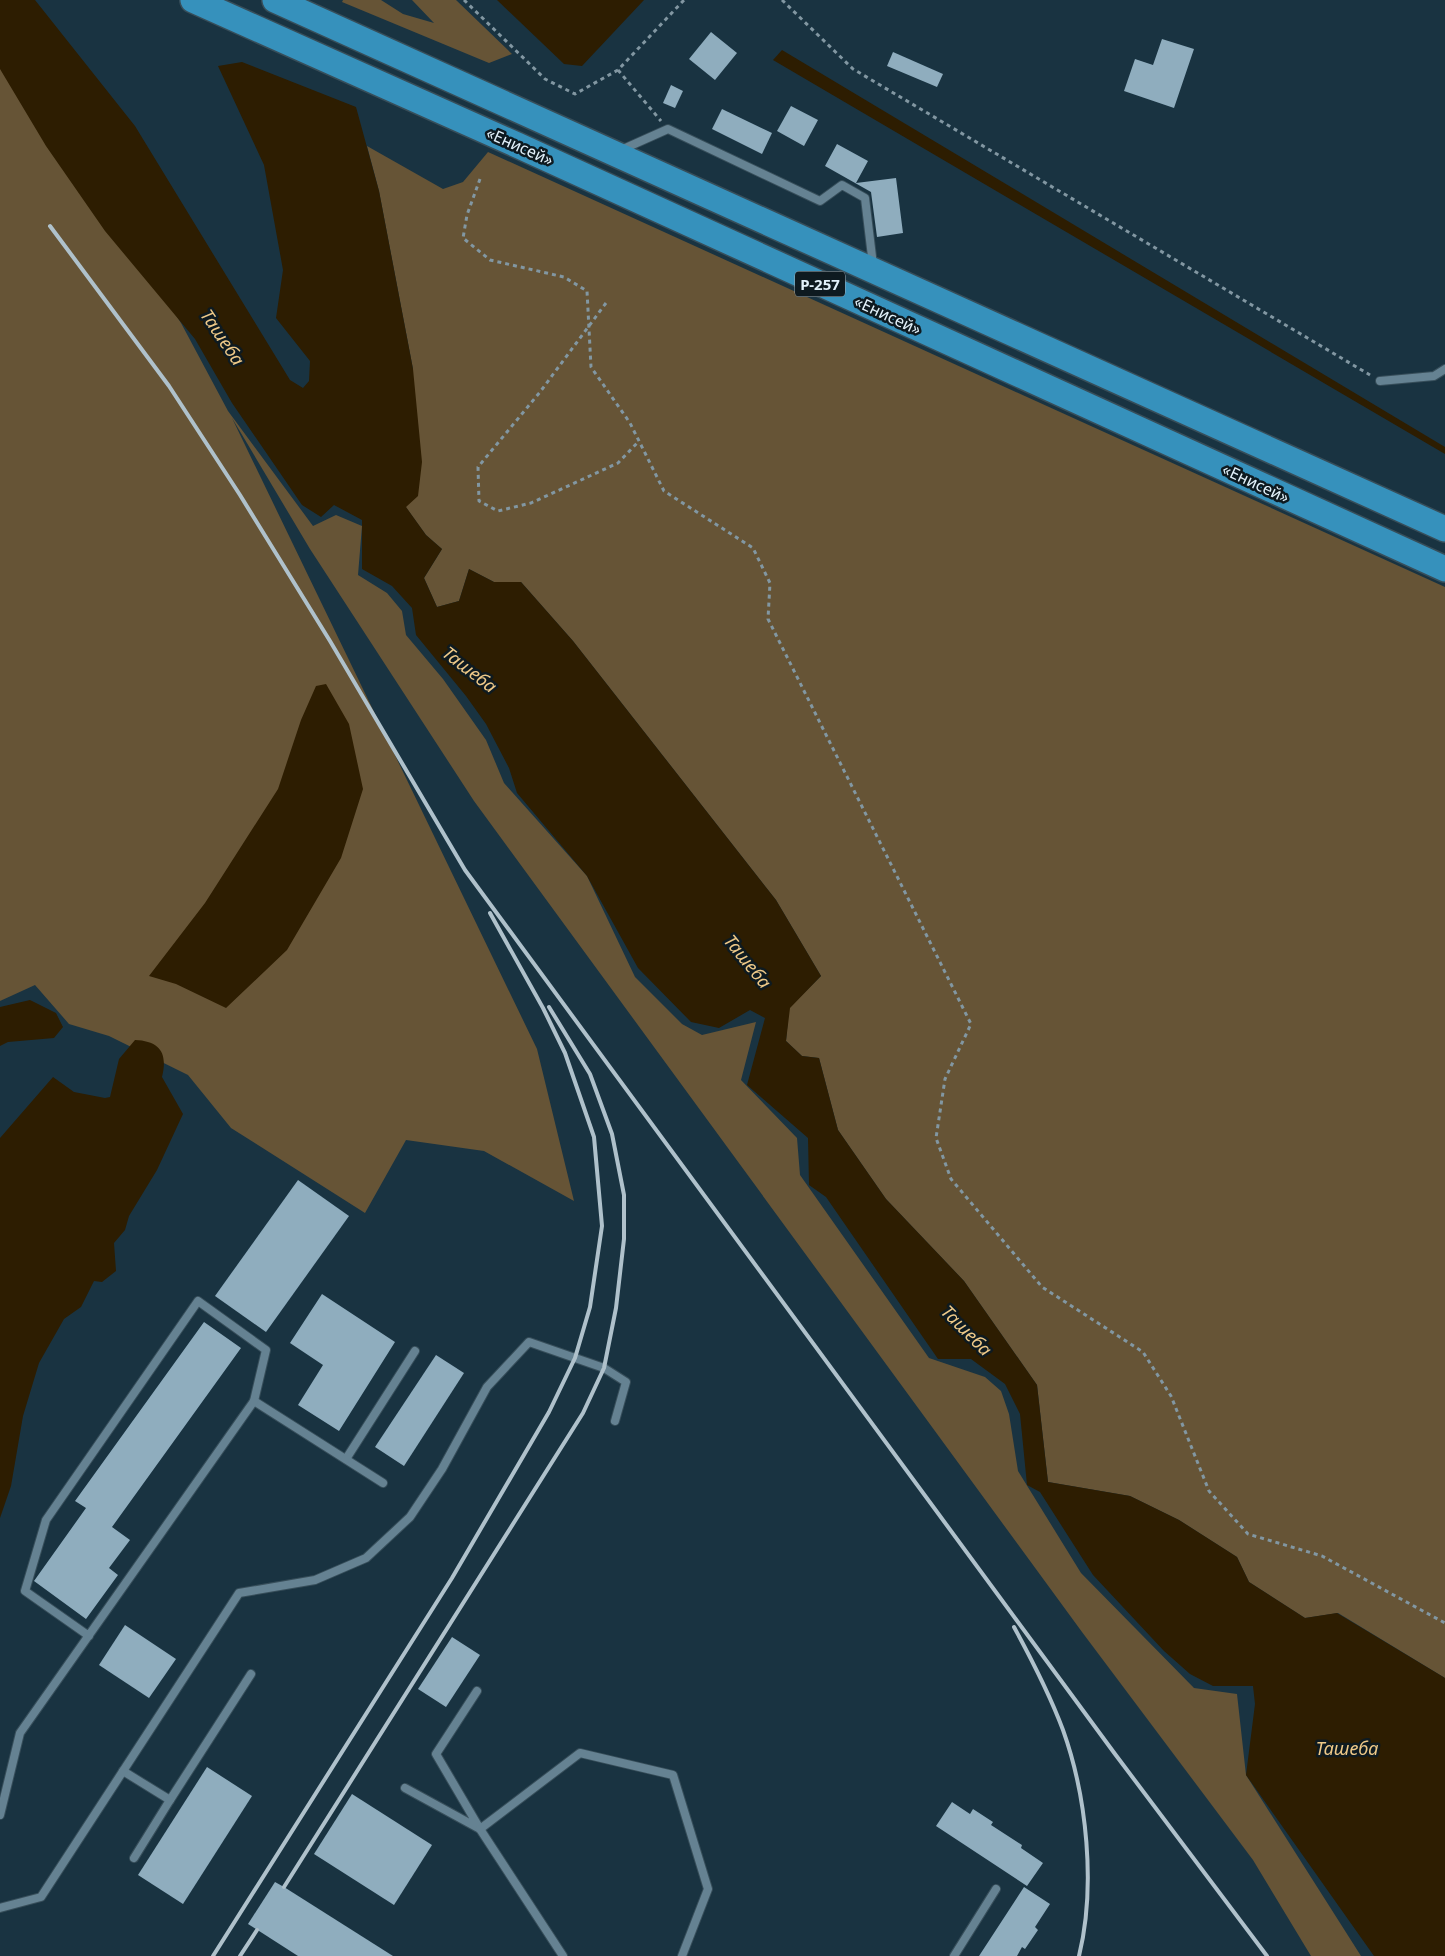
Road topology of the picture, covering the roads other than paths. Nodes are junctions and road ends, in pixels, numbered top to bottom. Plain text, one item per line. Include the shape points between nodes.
1 (193, 0) edge
2 (276, 0) edge
3 (614, 154) junction
4 (874, 272) junction
5 (1445, 369) edge
6 (1380, 381) road end
7 (1445, 528) edge
8 (1445, 569) edge
9 (414, 1351) dead end
10 (254, 1401) junction
11 (615, 1421) dead end
12 (346, 1459) junction
13 (383, 1483) dead end
14 (89, 1636) junction
15 (251, 1674) dead end
16 (477, 1690) dead end
17 (123, 1770) junction
18 (405, 1788) dead end
19 (170, 1800) junction
20 (0, 1815) edge
21 (480, 1829) junction
22 (134, 1858) dead end
23 (996, 1889) dead end
24 (0, 1908) edge
25 (563, 1956) edge
26 (682, 1956) edge
27 (954, 1956) edge

1 - 8 highway, «Енисей» / Р-257 via 517,144
2 - 3 highway, «Енисей» / Р-257
3 - 4 highway, «Енисей» / Р-257
3 - 4 lane via 668,129 820,201 842,185 865,198
4 - 7 highway, «Енисей» / Р-257
5 - 6 lane via 1434,376
9 - 12 lane
10 - 12 lane
10 - 14 lane
10 - 14 lane via 266,1350 198,1301 46,1520 25,1591
11 - 17 lane via 626,1382 604,1368 529,1342 487,1387 442,1469 410,1517 366,1558 314,1580 239,1593
12 - 13 lane
14 - 20 lane via 20,1733
15 - 19 lane
16 - 21 lane via 436,1754
17 - 19 lane
17 - 24 lane via 41,1897
18 - 21 lane
19 - 22 lane
21 - 25 lane
21 - 26 lane via 580,1753 673,1775 708,1888
23 - 27 lane

